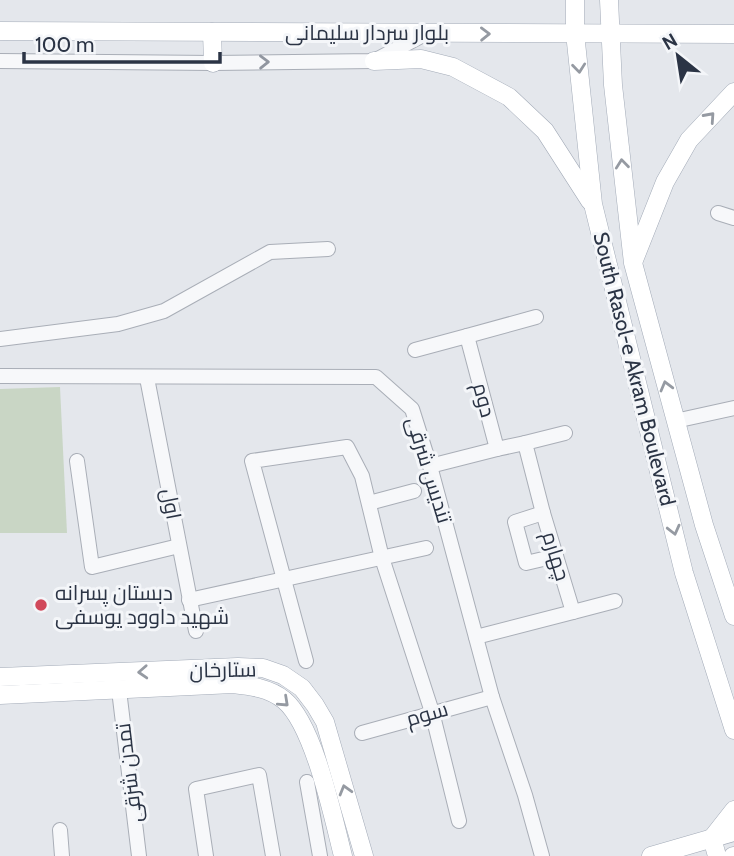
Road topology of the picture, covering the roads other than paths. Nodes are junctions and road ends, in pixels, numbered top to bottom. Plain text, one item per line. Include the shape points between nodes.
1 (575, 0) edge
2 (610, 0) edge
3 (0, 31) edge
4 (212, 32) junction
5 (611, 32) junction
6 (575, 33) junction
7 (425, 34) junction
8 (734, 34) edge
9 (0, 61) edge
10 (374, 61) junction
11 (213, 62) junction
12 (734, 92) edge
13 (593, 204) junction
14 (718, 213) dead end
15 (734, 218) edge
16 (328, 249) dead end
17 (633, 263) junction
18 (536, 317) dead end
19 (467, 336) junction
20 (0, 339) edge
21 (415, 350) dead end
22 (0, 376) edge
23 (147, 378) junction
24 (734, 408) edge
25 (675, 421) junction
26 (565, 433) dead end
27 (525, 443) junction
28 (497, 449) junction
29 (77, 461) dead end
30 (430, 466) junction
31 (414, 491) dead end
32 (369, 503) junction
33 (543, 513) junction
34 (179, 546) junction
35 (426, 548) dead end
36 (556, 556) junction
37 (382, 558) junction
38 (285, 580) junction
39 (190, 600) junction
40 (615, 601) dead end
41 (573, 612) junction
42 (734, 616) edge
43 (195, 631) dead end
44 (477, 637) junction
45 (306, 661) dead end
46 (0, 677) edge
47 (119, 690) junction
48 (0, 695) edge
49 (492, 696) junction
50 (432, 712) junction
51 (734, 730) edge
52 (362, 733) dead end
53 (307, 782) dead end
54 (734, 810) edge
55 (459, 821) dead end
56 (60, 830) dead end
57 (734, 832) edge
58 (712, 838) junction
59 (62, 856) edge
60 (139, 856) edge
61 (206, 856) edge
62 (273, 856) edge
63 (320, 856) edge
64 (343, 856) edge
65 (364, 856) edge
66 (542, 856) edge
67 (651, 856) edge
68 (717, 856) edge

1 - 6 main road, South Rasol-e Akram Boulevard
2 - 5 main road, South Rasol-e Akram Boulevard
3 - 4 main road, بلوار سردار سلیمانی
4 - 7 main road, بلوار سردار سلیمانی
4 - 11 main road
5 - 6 main road, بلوار سردار سلیمانی
5 - 8 main road, بلوار سردار سلیمانی
17 -> 5 main road, South Rasol-e Akram Boulevard
7 -> 6 main road, بلوار سردار سلیمانی
6 -> 13 main road, South Rasol-e Akram Boulevard
7 - 10 street
9 - 11 street
11 -> 10 street
10 - 13 main road via 421,59 453,67 509,97 545,131
17 -> 12 main road via 665,182 688,140
13 -> 51 main road, South Rasol-e Akram Boulevard via 684,573
14 - 15 street
16 - 20 street via 270,252 163,311 118,324
25 -> 17 main road, South Rasol-e Akram Boulevard
18 - 19 street
19 - 21 street
19 - 28 street, دوم
22 - 23 street, تندیس شرقی
23 - 30 street, تندیس شرقی via 376,377 412,409
23 - 34 street, اول
24 - 25 street
25 - 42 main road, South Rasol-e Akram Boulevard
26 - 27 street
27 - 28 street
27 - 33 street, چهارم
28 - 30 street
29 - 34 street via 92,567
30 - 44 street, تندیس شرقی
31 - 32 street
32 - 37 street
32 - 38 street via 347,447 252,461
33 - 36 street, چهارم
33 - 36 street via 515,522 526,563
34 - 39 street, اول
35 - 37 street
36 - 41 street, چهارم
37 - 38 street
37 - 50 street
38 - 39 street
38 - 45 street
39 - 43 street, اول
40 - 41 street
41 - 44 street
44 - 49 street, تندیس شرقی
65 -> 46 main road, ستارخان via 325,722 302,688 284,675 238,667
47 - 48 main road, ستارخان
47 - 60 street, تمدن شزقی
47 -> 64 main road, ستارخان via 233,684 262,688 286,701 312,748
49 - 50 street, سوم
49 - 66 street, تندیس شرقی
50 - 52 street, سوم
50 - 55 street
53 - 63 street
54 - 58 main road
56 - 59 street
57 - 58 main road
58 - 67 main road
58 - 68 main road
61 - 62 street via 196,789 260,775

